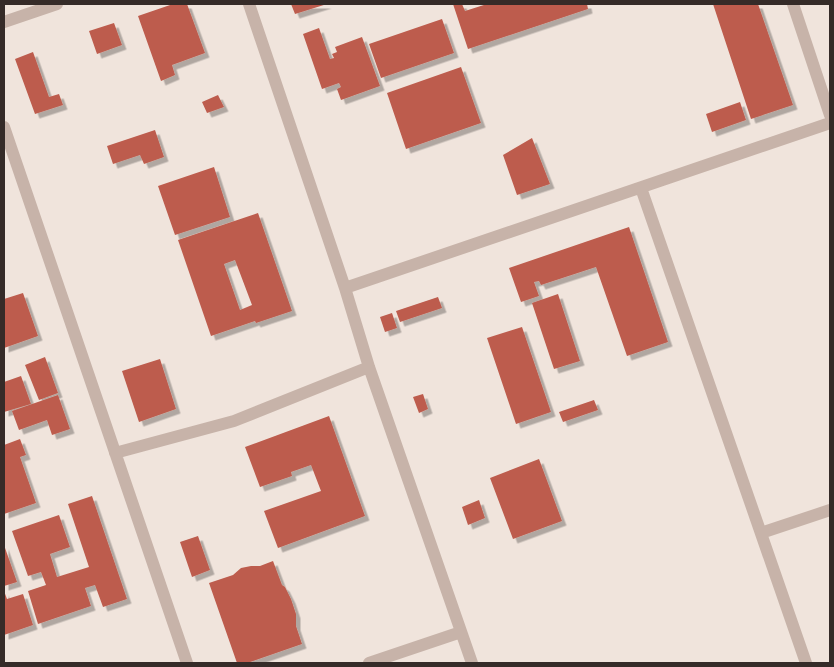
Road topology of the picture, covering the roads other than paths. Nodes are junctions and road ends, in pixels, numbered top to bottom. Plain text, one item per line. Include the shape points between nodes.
1 (57, 4) edge
2 (248, 4) edge
3 (793, 4) edge
4 (4, 22) edge
5 (830, 115) edge
6 (830, 123) edge
7 (4, 127) edge
8 (641, 188) junction
9 (344, 288) junction
10 (369, 367) junction
11 (115, 454) junction
12 (830, 510) edge
13 (761, 533) junction
14 (461, 632) junction
15 (187, 663) edge
16 (369, 663) edge
17 (472, 663) edge
18 (806, 663) edge

1 - 4 street
2 - 9 street
3 - 5 street
6 - 8 street
7 - 11 street
8 - 9 street
8 - 13 street
9 - 10 street
10 - 11 street via 234,421
10 - 14 street
11 - 15 street
12 - 13 street
13 - 18 street
14 - 16 street
14 - 17 street

